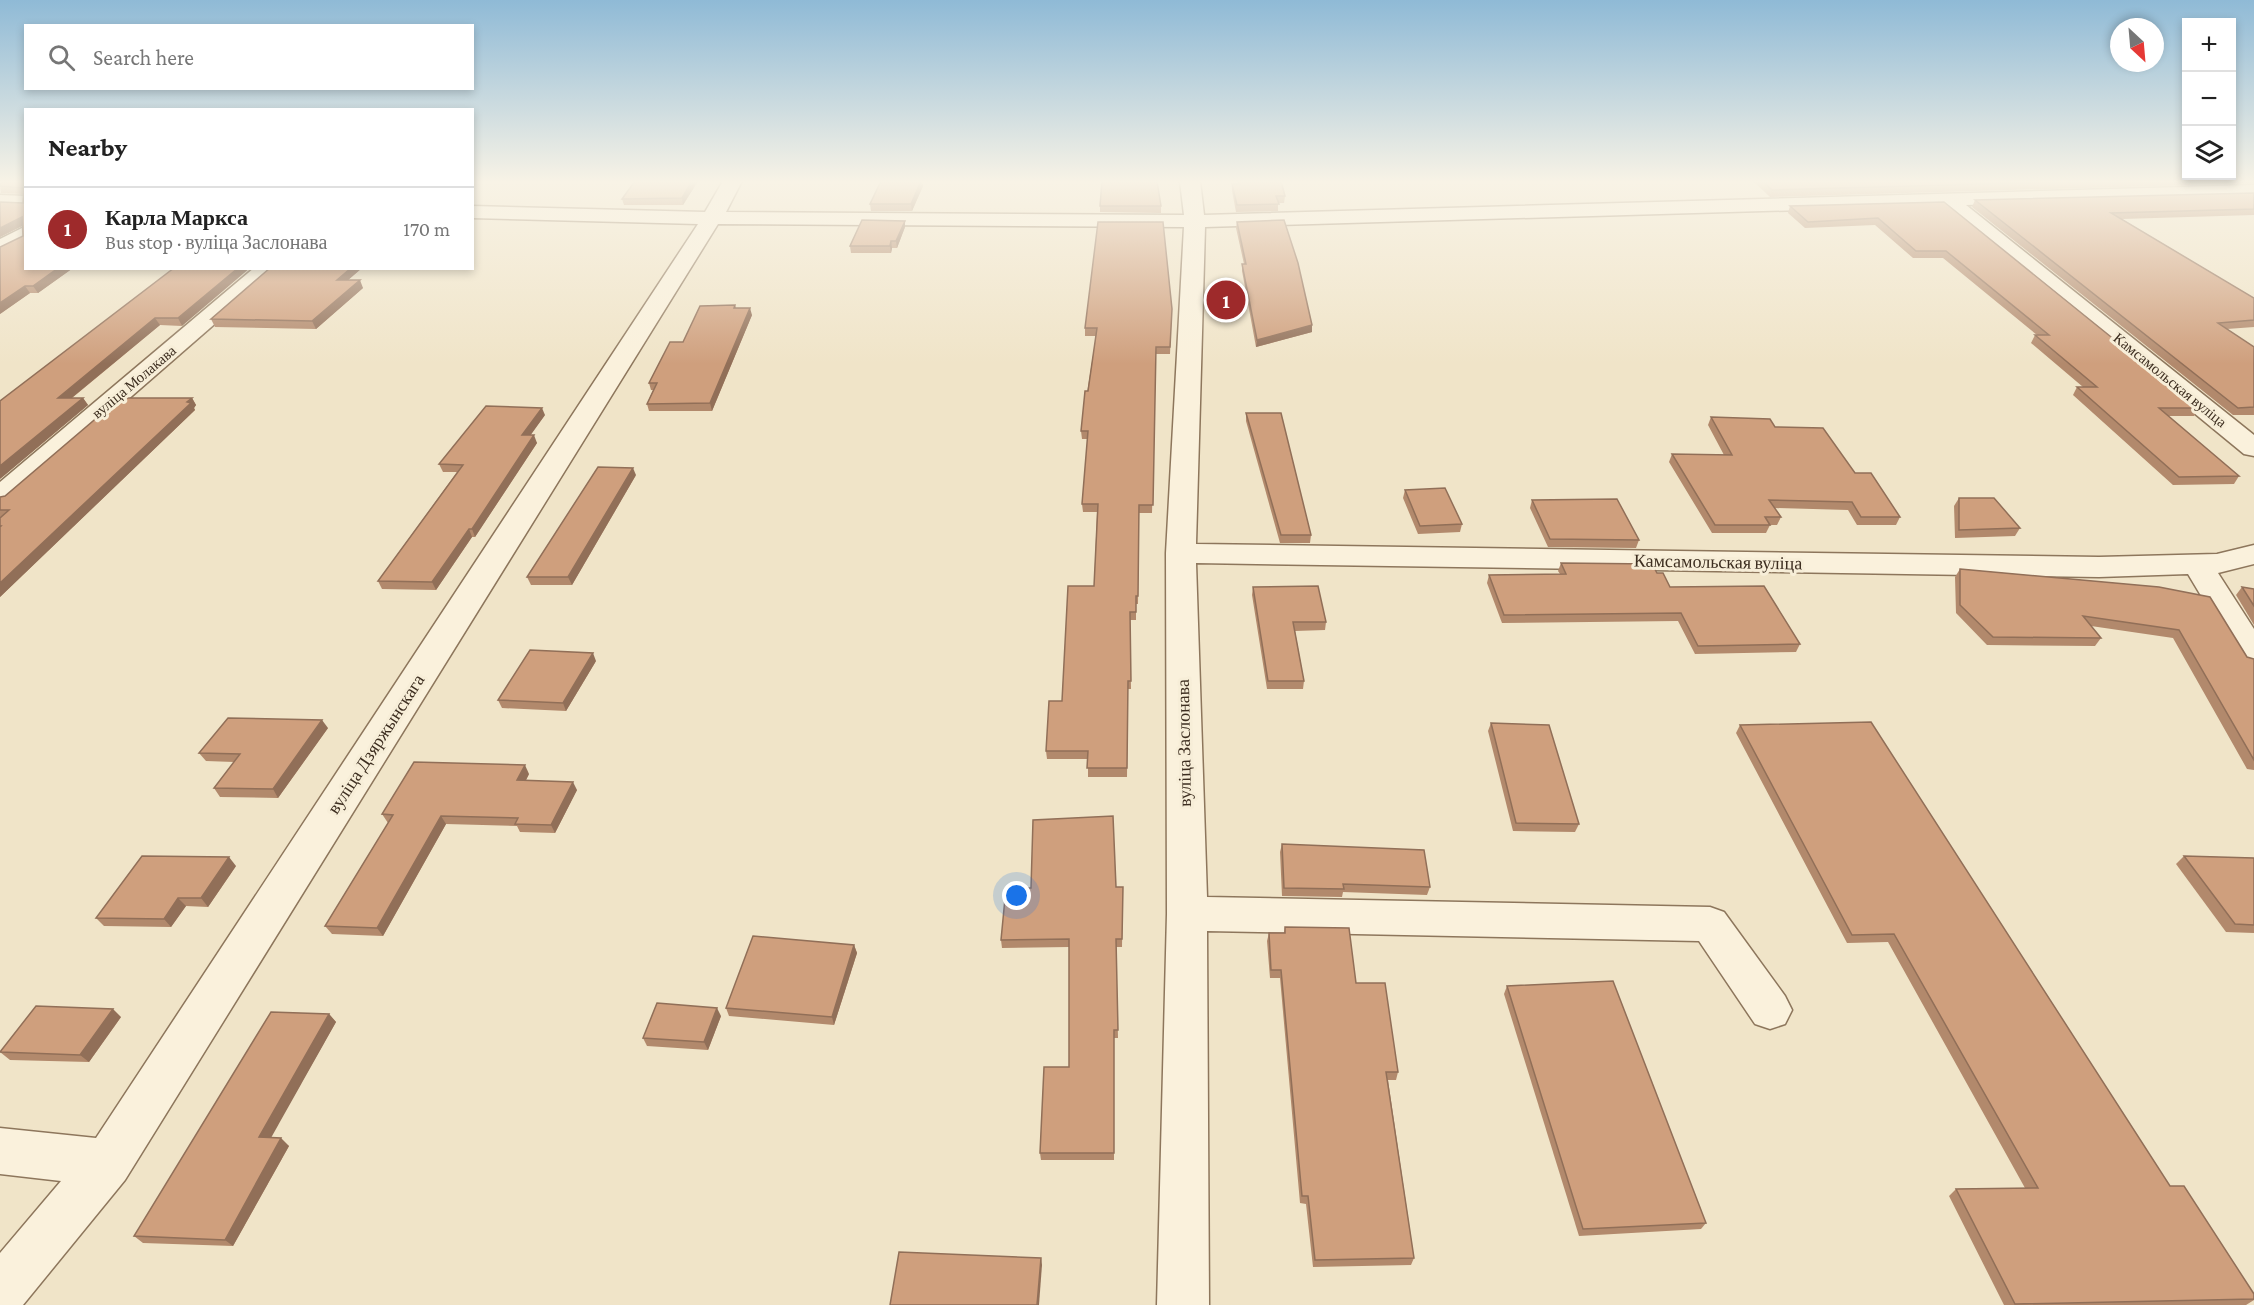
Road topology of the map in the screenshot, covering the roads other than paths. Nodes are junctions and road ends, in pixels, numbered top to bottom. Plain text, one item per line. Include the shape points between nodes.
1 (697, 242) edge
2 (1194, 242) edge
3 (1999, 242) edge
4 (266, 270) edge
5 (2254, 448) edge
6 (0, 496) edge
7 (1181, 553) junction
8 (2254, 554) edge
9 (2198, 565) junction
10 (2254, 656) edge
11 (1187, 914) junction
12 (1770, 1010) dead end
13 (0, 1151) edge
14 (108, 1163) junction
15 (0, 1293) edge
16 (1183, 1305) edge

1 - 14 street, вуліца Дзяржынскага
2 - 7 street, вуліца Заслонава
3 - 5 street, Камсамольская вуліца
4 - 6 street, вуліца Молакава
7 - 9 street, Камсамольская вуліца via 1985,567
7 - 11 street, вуліца Заслонава
8 - 9 street, Камсамольская вуліца
9 - 10 street
11 - 12 street via 1710,924
11 - 16 street, вуліца Заслонава
13 - 14 street
14 - 15 street, вуліца Дзяржынскага

